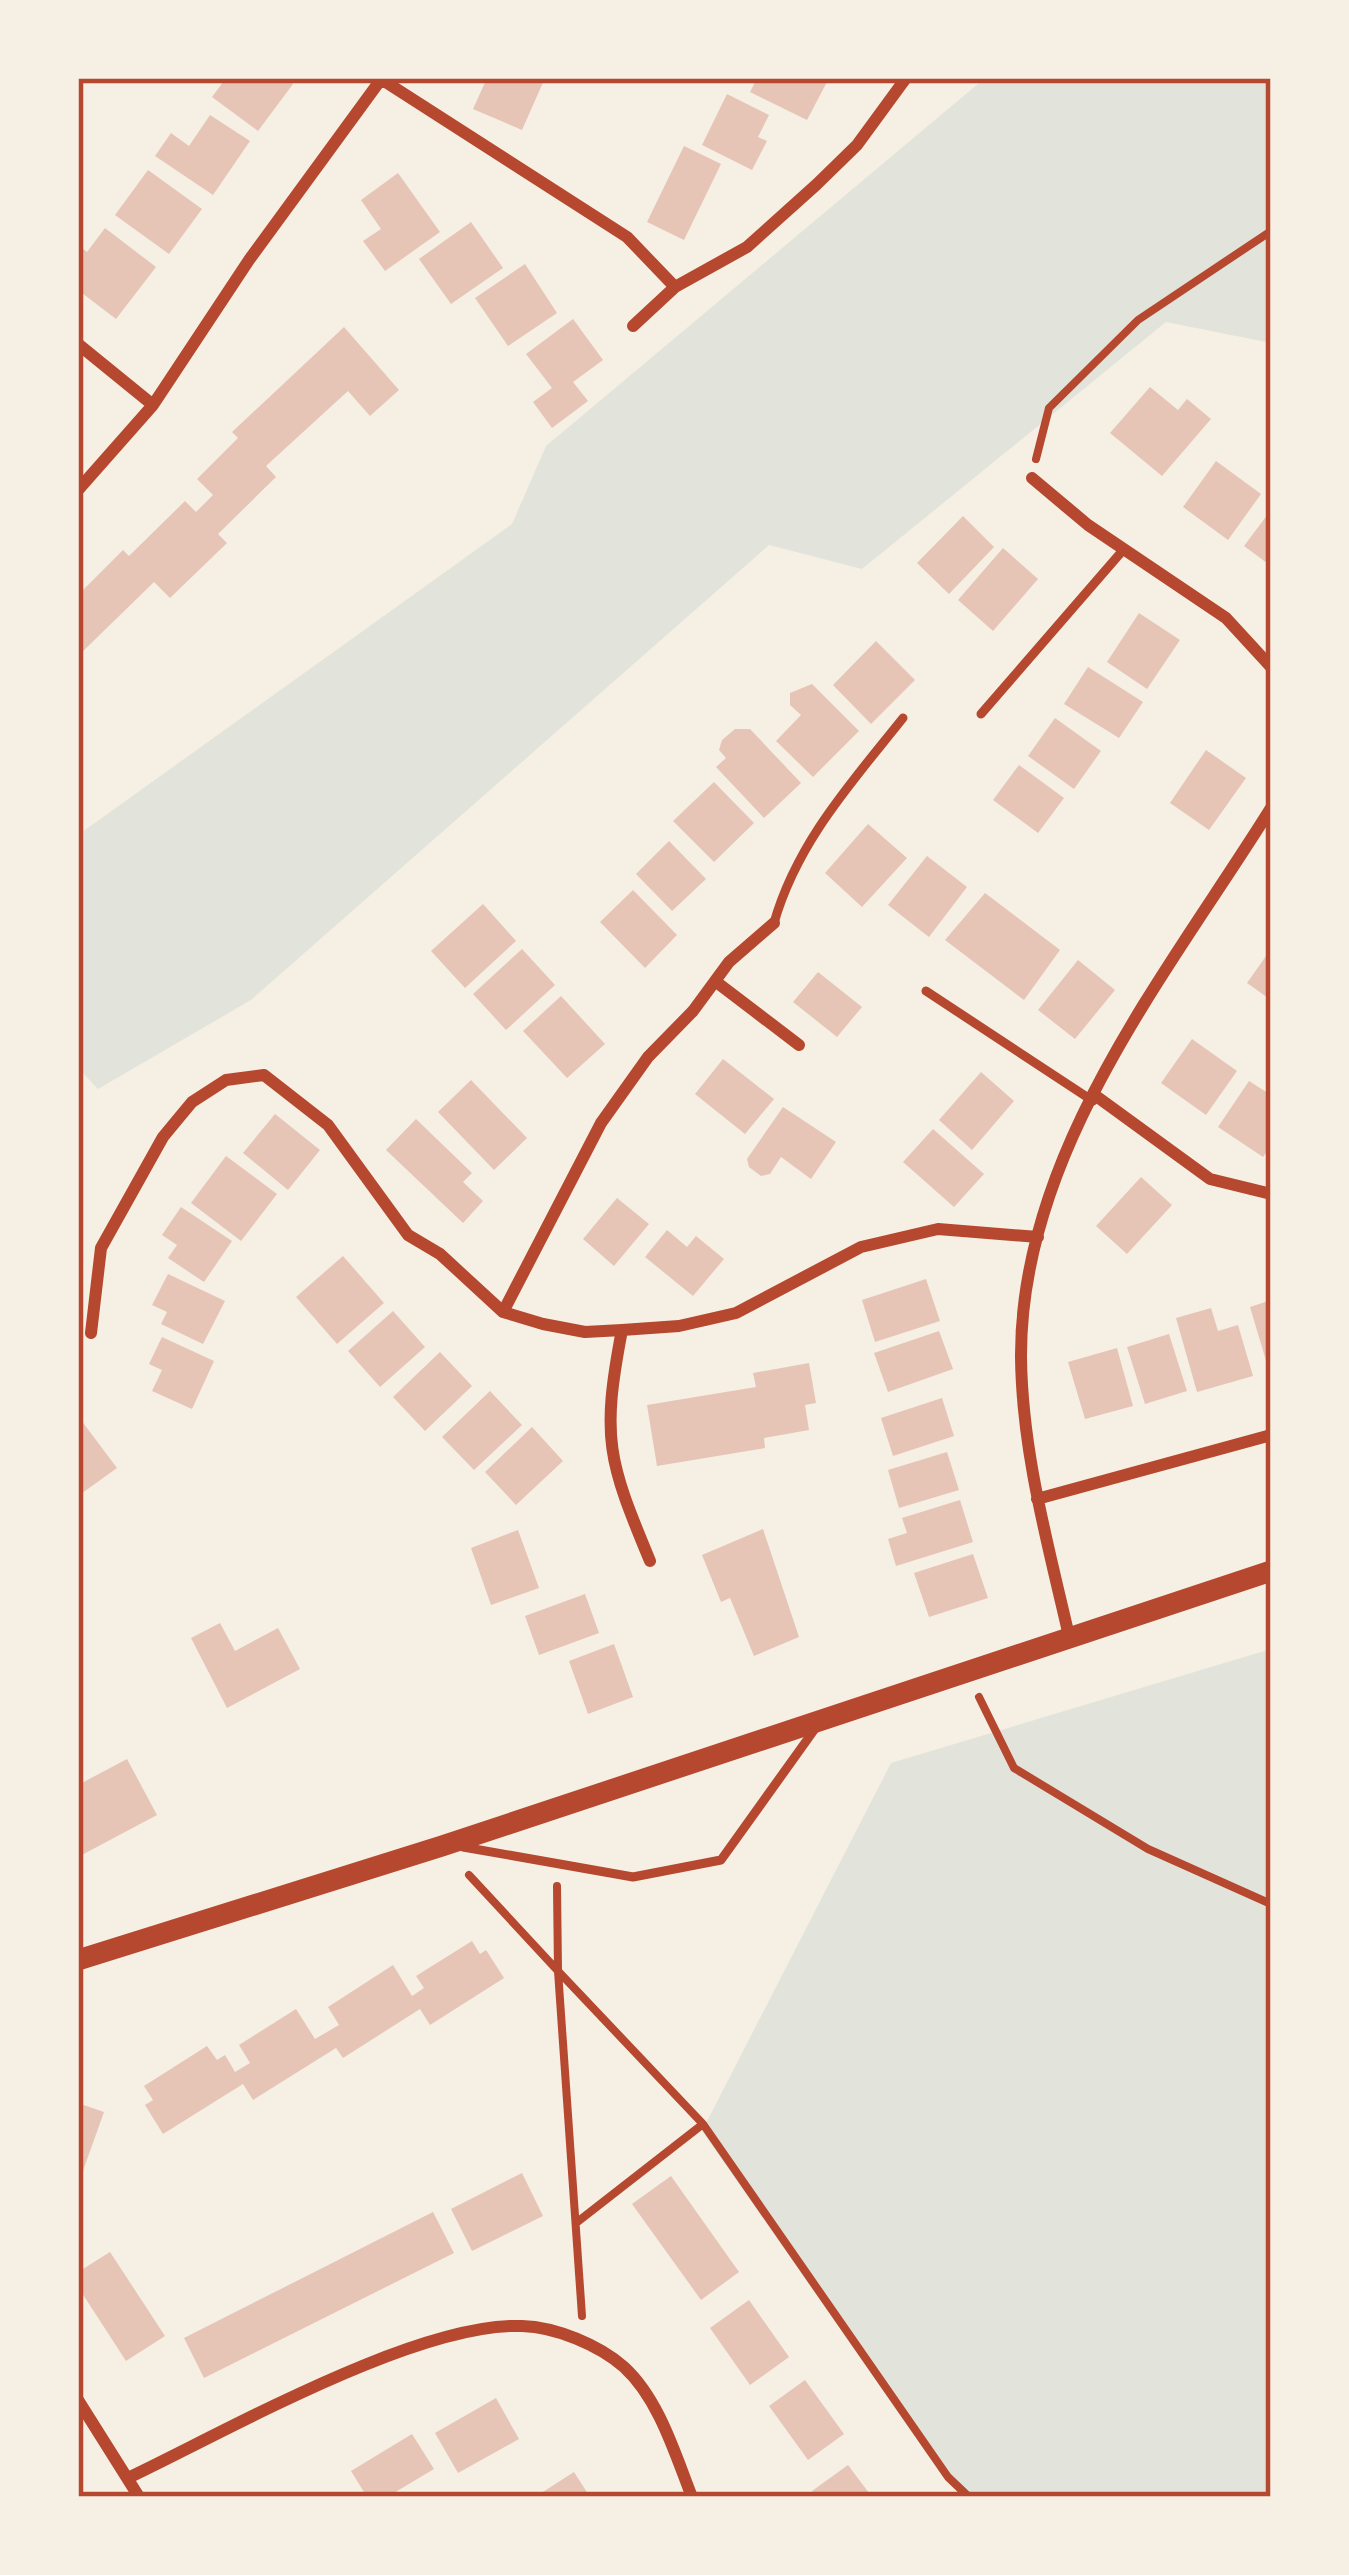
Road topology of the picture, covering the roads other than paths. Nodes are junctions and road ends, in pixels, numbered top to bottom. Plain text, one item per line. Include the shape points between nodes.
1 (382, 78) edge
2 (906, 78) edge
3 (675, 287) junction
4 (633, 326) dead end
5 (78, 344) edge
6 (153, 405) junction
7 (1032, 478) road end
8 (78, 490) edge
9 (1124, 549) junction
10 (1271, 667) edge
11 (981, 714) dead end
12 (903, 718) dead end
13 (1271, 808) edge
14 (774, 922) joint
15 (715, 981) junction
16 (926, 991) dead end
17 (800, 1045) dead end
18 (1094, 1099) junction
19 (1271, 1194) edge
20 (1038, 1237) junction
21 (503, 1312) junction
22 (622, 1330) junction
23 (91, 1333) dead end
24 (1271, 1435) edge
25 (1037, 1499) junction
26 (650, 1561) dead end
27 (1271, 1570) edge
28 (1069, 1636) junction
29 (820, 1721) junction
30 (442, 1846) junction
31 (78, 1960) edge
32 (78, 2400) edge
33 (128, 2478) junction
34 (140, 2497) edge
35 (692, 2497) edge

1 - 3 street via 627,236
1 - 6 street
2 - 3 street via 856,145 746,248
3 - 4 street
5 - 6 street
6 - 8 street
7 - 9 street
9 - 10 street via 1226,618
9 - 11 lane
12 - 14 lane via 820,823 784,885
13 - 18 street via 1138,1014
14 - 15 street
15 - 17 street
15 - 21 street via 601,1123
16 - 18 lane
18 - 19 street via 1210,1179
18 - 20 street
20 - 22 street via 938,1229 861,1247 736,1313
20 - 25 street via 1021,1357
21 - 22 street via 585,1332
21 - 23 street via 408,1235 328,1125 264,1075 226,1080 192,1102 164,1138 101,1248
22 - 26 street via 608,1401 611,1467
24 - 25 street
25 - 28 street
27 - 28 street
28 - 29 street
29 - 30 street
29 - 30 lane via 721,1860 633,1877
30 - 31 street
32 - 33 street
33 - 34 street
33 - 35 street via 351,2372 463,2332 524,2326 584,2342 626,2368 662,2422

